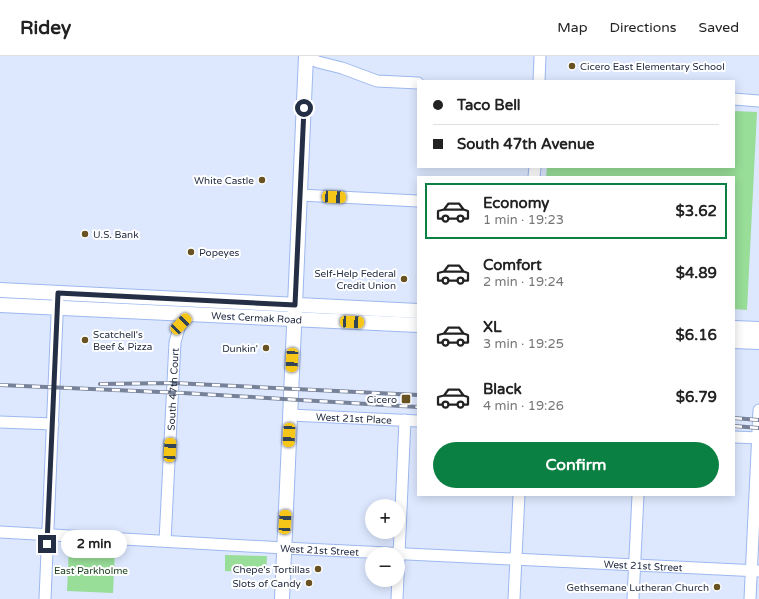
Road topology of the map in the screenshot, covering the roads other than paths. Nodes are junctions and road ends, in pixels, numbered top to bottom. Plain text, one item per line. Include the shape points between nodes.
1 (306, 56) edge
2 (540, 56) edge
3 (539, 80) edge
4 (417, 83) edge
5 (735, 99) edge
6 (759, 100) edge
7 (300, 195) junction
8 (417, 202) edge
9 (0, 290) edge
10 (58, 293) junction
11 (0, 304) edge
12 (58, 307) junction
13 (417, 311) edge
14 (294, 312) junction
15 (190, 314) junction
16 (417, 325) edge
17 (735, 328) edge
18 (759, 329) edge
19 (735, 341) edge
20 (759, 342) edge
21 (759, 410) edge
22 (290, 415) junction
23 (405, 420) junction
24 (417, 421) edge
25 (0, 422) edge
26 (53, 424) junction
27 (735, 437) edge
28 (758, 438) edge
29 (519, 496) edge
30 (638, 496) edge
31 (0, 532) edge
32 (48, 534) junction
33 (165, 541) junction
34 (399, 547) edge
35 (284, 548) junction
36 (365, 552) edge
37 (405, 553) edge
38 (516, 559) junction
39 (635, 565) junction
40 (755, 571) edge
41 (398, 587) edge
42 (45, 599) edge
43 (282, 599) edge
44 (397, 599) edge
45 (514, 599) edge
46 (633, 599) edge
47 (750, 599) edge

1 - 4 street via 377,81
1 - 7 main road
2 - 3 street
5 - 6 street
7 - 8 street
7 - 14 main road
9 - 10 main road, West Cermak Road
10 - 12 street
10 - 14 main road, West Cermak Road
11 - 12 main road, West Cermak Road
12 - 15 main road, West Cermak Road
12 - 26 street
13 - 14 main road, West Cermak Road
14 - 15 main road, West Cermak Road
14 - 16 main road, West Cermak Road
14 - 22 main road
15 - 33 street, South 47th Court via 180,325 175,342
17 - 18 main road
19 - 20 main road
21 - 28 street
22 - 23 street, West 21st Place
22 - 35 main road
23 - 24 street, West 21st Place
23 - 34 street
25 - 26 street
26 - 32 street
27 - 28 street
28 - 40 street
29 - 38 street
30 - 39 street
31 - 32 street, West 21st Street
32 - 33 street, West 21st Street
32 - 42 street
33 - 35 street, West 21st Street
35 - 36 street, West 21st Street
35 - 43 main road
37 - 38 street, West 21st Street
38 - 39 street, West 21st Street
38 - 45 street
39 - 40 street, West 21st Street
39 - 46 street
40 - 47 street
41 - 44 street

